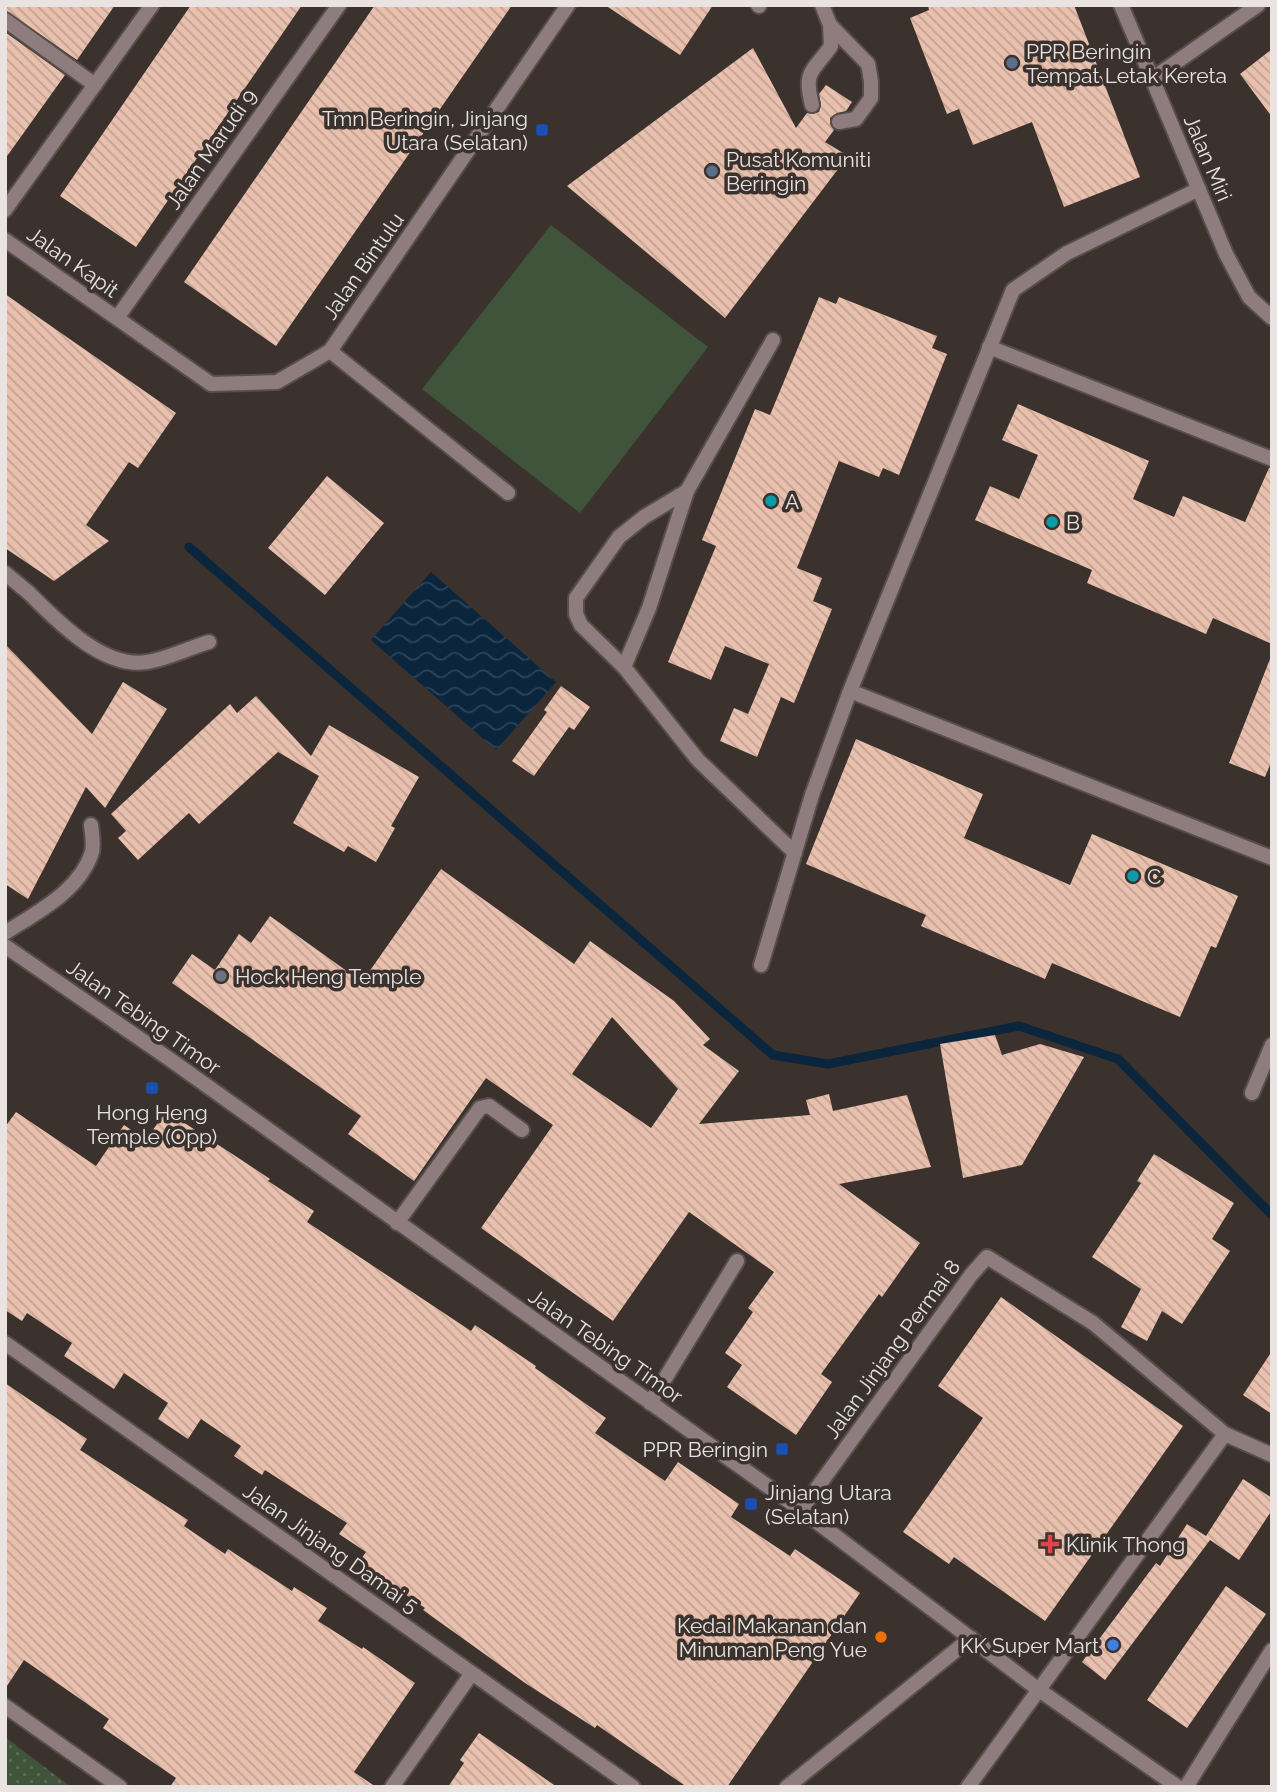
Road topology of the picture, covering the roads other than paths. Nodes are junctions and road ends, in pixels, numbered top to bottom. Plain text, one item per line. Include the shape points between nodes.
1 (152, 5) edge
2 (339, 5) edge
3 (568, 5) edge
4 (822, 5) edge
5 (1121, 5) edge
6 (1258, 5) edge
7 (5, 20) edge
8 (830, 25) junction
9 (1152, 79) junction
10 (95, 85) junction
11 (812, 105) dead end
12 (839, 122) dead end
13 (1199, 189) junction
14 (5, 210) edge
15 (5, 240) edge
16 (117, 318) junction
17 (1272, 318) edge
18 (773, 340) dead end
19 (989, 347) junction
20 (330, 351) junction
21 (1272, 458) edge
22 (687, 491) junction
23 (508, 493) dead end
24 (5, 573) edge
25 (209, 642) dead end
26 (624, 667) junction
27 (850, 691) junction
28 (91, 825) dead end
29 (795, 853) junction
30 (1272, 858) edge
31 (5, 933) edge
32 (5, 946) edge
33 (761, 965) dead end
34 (1272, 1045) edge
35 (1252, 1093) dead end
36 (522, 1130) dead end
37 (397, 1223) junction
38 (737, 1261) dead end
39 (5, 1343) edge
40 (650, 1403) junction
41 (1225, 1434) junction
42 (1272, 1455) edge
43 (801, 1510) junction
44 (971, 1638) junction
45 (1272, 1650) edge
46 (472, 1673) junction
47 (1039, 1690) junction
48 (5, 1706) edge
49 (120, 1787) edge
50 (392, 1787) edge
51 (633, 1787) edge
52 (787, 1787) edge
53 (968, 1787) edge
54 (1178, 1787) edge
55 (1186, 1787) edge

1 - 10 street
2 - 16 street, Jalan Marudi 9
3 - 20 street, Jalan Bintulu
4 - 8 street
5 - 9 street, Jalan Miri
6 - 9 street
7 - 10 street
8 - 11 street via 831,46 816,62 806,84
8 - 12 street via 868,64 871,81 870,98 856,119
9 - 13 street, Jalan Miri
10 - 14 street
13 - 17 street, Jalan Miri via 1249,297
13 - 19 street via 1067,253 1013,290
15 - 16 street, Jalan Kapit
16 - 20 street, Jalan Bintulu via 211,384 277,382
18 - 22 street
19 - 21 street
19 - 27 street
20 - 23 street
22 - 26 street via 649,608
22 - 26 street via 619,537 576,598 581,625
24 - 25 street via 57,621 95,649 121,660 146,662
26 - 29 street via 698,761
27 - 29 street
27 - 30 street
28 - 31 street via 93,850 69,889
29 - 33 street
32 - 37 street, Jalan Tebing Timor
34 - 35 street
36 - 37 street via 489,1106 480,1108
37 - 40 street, Jalan Tebing Timor
38 - 40 street
39 - 46 street, Jalan Jinjang Damai 5
40 - 43 street, Jalan Tebing Timor
41 - 42 street, Jalan Jinjang Permai 8
41 - 43 street, Jalan Jinjang Permai 8 via 1093,1323 987,1257
41 - 47 street
43 - 44 street, Jalan Tebing Timor
44 - 47 street, Jalan Tebing Timor
44 - 52 street
45 - 55 street
46 - 50 street
46 - 51 street, Jalan Jinjang Damai 5
47 - 53 street
47 - 54 street, Jalan Tebing Timor
48 - 49 street

